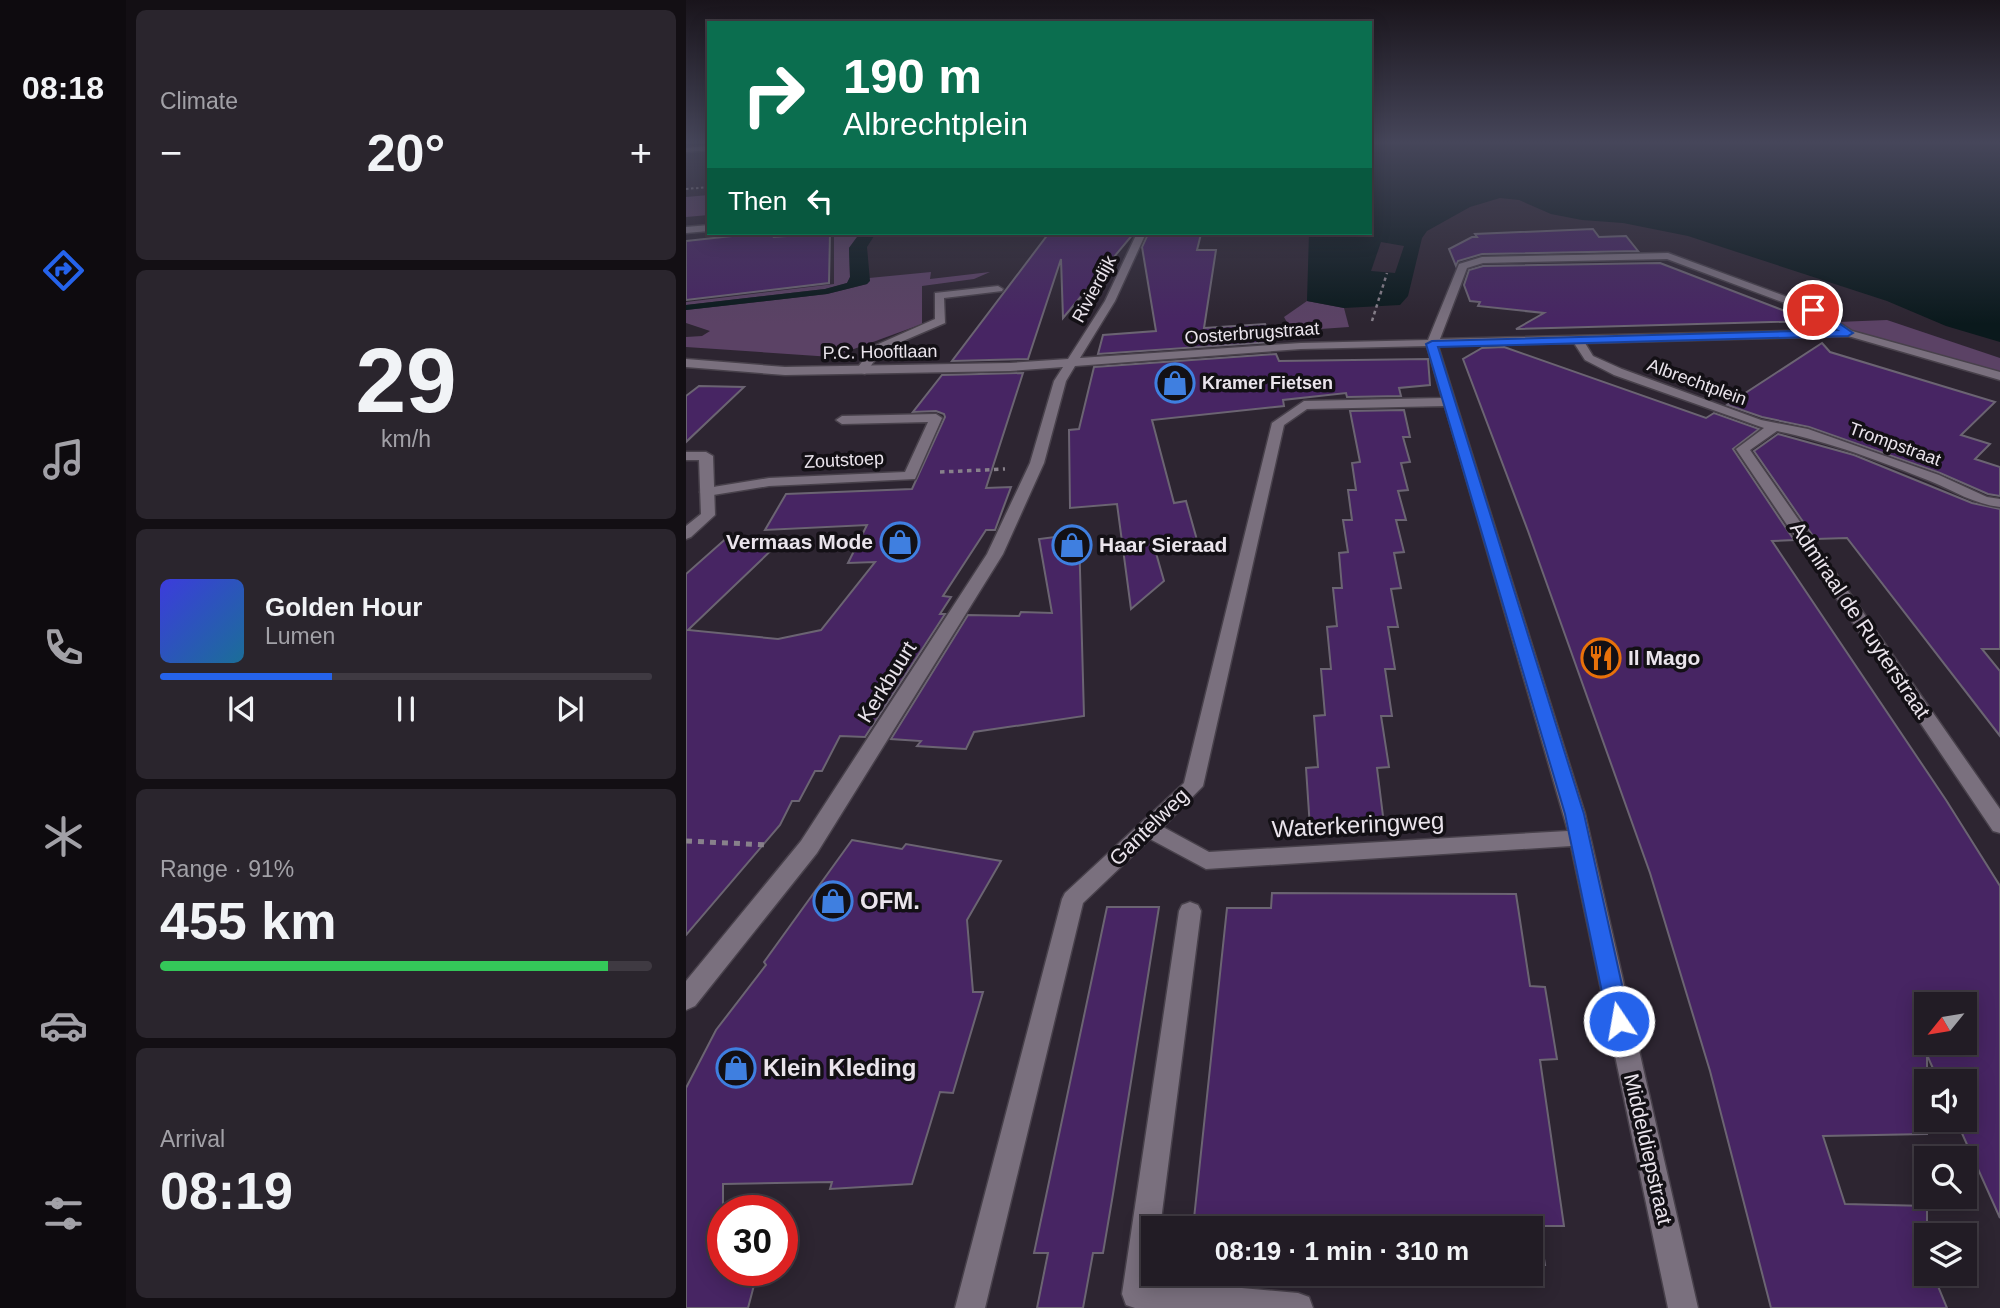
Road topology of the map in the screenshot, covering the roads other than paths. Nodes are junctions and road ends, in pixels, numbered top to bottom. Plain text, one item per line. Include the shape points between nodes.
1 (707, 228) edge
2 (686, 230) edge
3 (1140, 235) edge
4 (998, 289) dead end
5 (1848, 333) junction
6 (1577, 340) junction
7 (1432, 344) junction
8 (1074, 360) junction
9 (686, 363) edge
10 (861, 371) junction
11 (2000, 376) edge
12 (1451, 402) junction
13 (842, 420) dead end
14 (1775, 426) junction
15 (686, 456) edge
16 (707, 492) junction
17 (2000, 503) edge
18 (686, 534) edge
19 (1998, 817) edge
20 (1149, 829) junction
21 (1579, 838) junction
22 (1191, 911) dead end
23 (686, 999) edge
24 (970, 1308) edge
25 (1298, 1308) edge
26 (1683, 1308) edge

1 - 2 street
3 - 8 street, Rivierdijk via 1111,301
4 - 10 street via 939,295 940,321 878,348
5 - 6 street, Albrechtplein
5 - 7 street via 1813,310 1668,256 1482,260 1463,266
5 - 11 street
6 - 7 street, Albrechtplein
6 - 14 street, Albrechtplein via 1590,358 1618,372
7 - 8 street, Oosterbrugstraat via 1301,346
7 - 12 street, Middeldiepstraat
8 - 10 street, P.C. Hooftlaan via 1010,367
8 - 23 street, Kerkbuurt via 1060,381 1034,468 995,554 809,847
9 - 10 street, P.C. Hooftlaan
12 - 20 street, Gantelweg via 1304,405 1278,423 1193,786
12 - 21 street, Middeldiepstraat
13 - 16 street, Zoutstoep via 936,418 910,476 769,482
14 - 17 street, Trompstraat via 1934,478 1983,501
14 - 19 street, Admiraal de Ruyterstraat via 1742,449
15 - 16 street via 706,456
16 - 18 street via 709,515
20 - 21 street, Waterkeringweg via 1206,861
20 - 24 street, Gantelweg via 1073,899
21 - 26 street, Middeldiepstraat
22 - 25 street via 1137,1294

